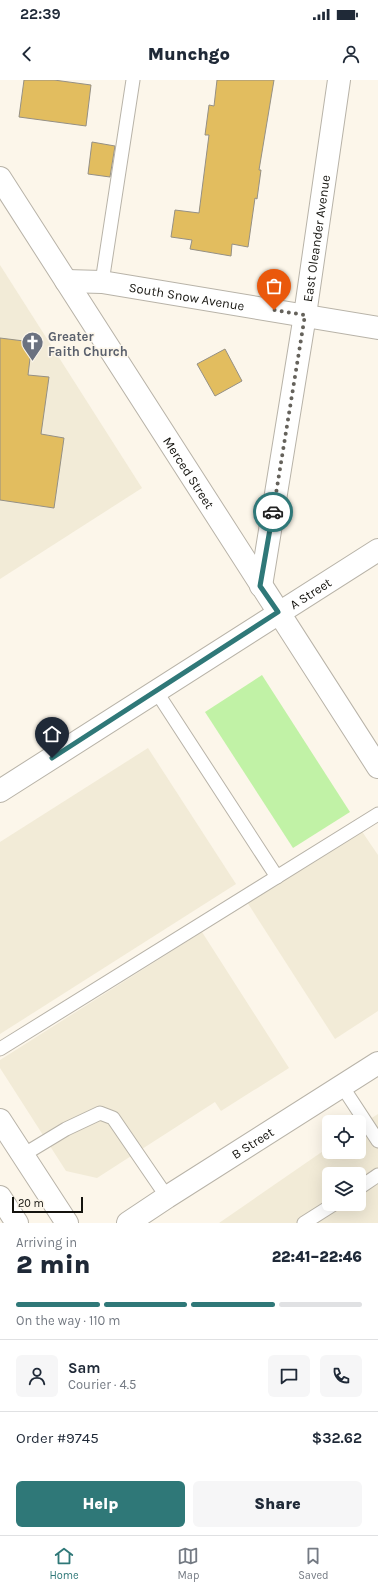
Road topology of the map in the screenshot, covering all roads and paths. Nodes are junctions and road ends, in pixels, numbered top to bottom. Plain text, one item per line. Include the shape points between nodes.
1 (133, 80) edge
2 (339, 80) edge
3 (0, 178) edge
4 (66, 281) junction
5 (102, 282) junction
6 (305, 315) junction
7 (378, 328) edge
8 (378, 550) edge
9 (260, 586) junction
10 (278, 612) junction
11 (156, 691) junction
12 (378, 767) edge
13 (0, 792) edge
14 (378, 814) edge
15 (276, 877) junction
16 (0, 1049) edge
17 (378, 1063) edge
18 (342, 1086) junction
19 (0, 1120) edge
20 (378, 1141) edge
21 (23, 1155) junction
22 (378, 1176) edge
23 (366, 1184) edge
24 (0, 1197) edge
25 (167, 1197) junction
26 (323, 1211) edge
27 (17, 1223) edge
28 (67, 1223) edge
29 (128, 1223) edge
30 (304, 1223) edge

1 - 5 lane
2 - 6 street, East Oleander Avenue
3 - 4 street, Merced Street
4 - 5 street, South Snow Avenue
4 - 9 street, Merced Street
5 - 6 street, South Snow Avenue
6 - 7 street, South Snow Avenue
6 - 9 street, East Oleander Avenue
8 - 10 street, A Street
9 - 10 street, Merced Street
10 - 11 street, A Street
10 - 12 street, Merced Street
11 - 13 street, A Street
11 - 15 lane
14 - 15 lane
15 - 16 lane
17 - 18 street, B Street
18 - 20 lane
18 - 25 street, B Street
19 - 21 street
21 - 25 lane via 66,1129 100,1113 113,1118
21 - 28 street
22 - 23 lane
24 - 27 street
25 - 29 street, B Street
26 - 30 lane

